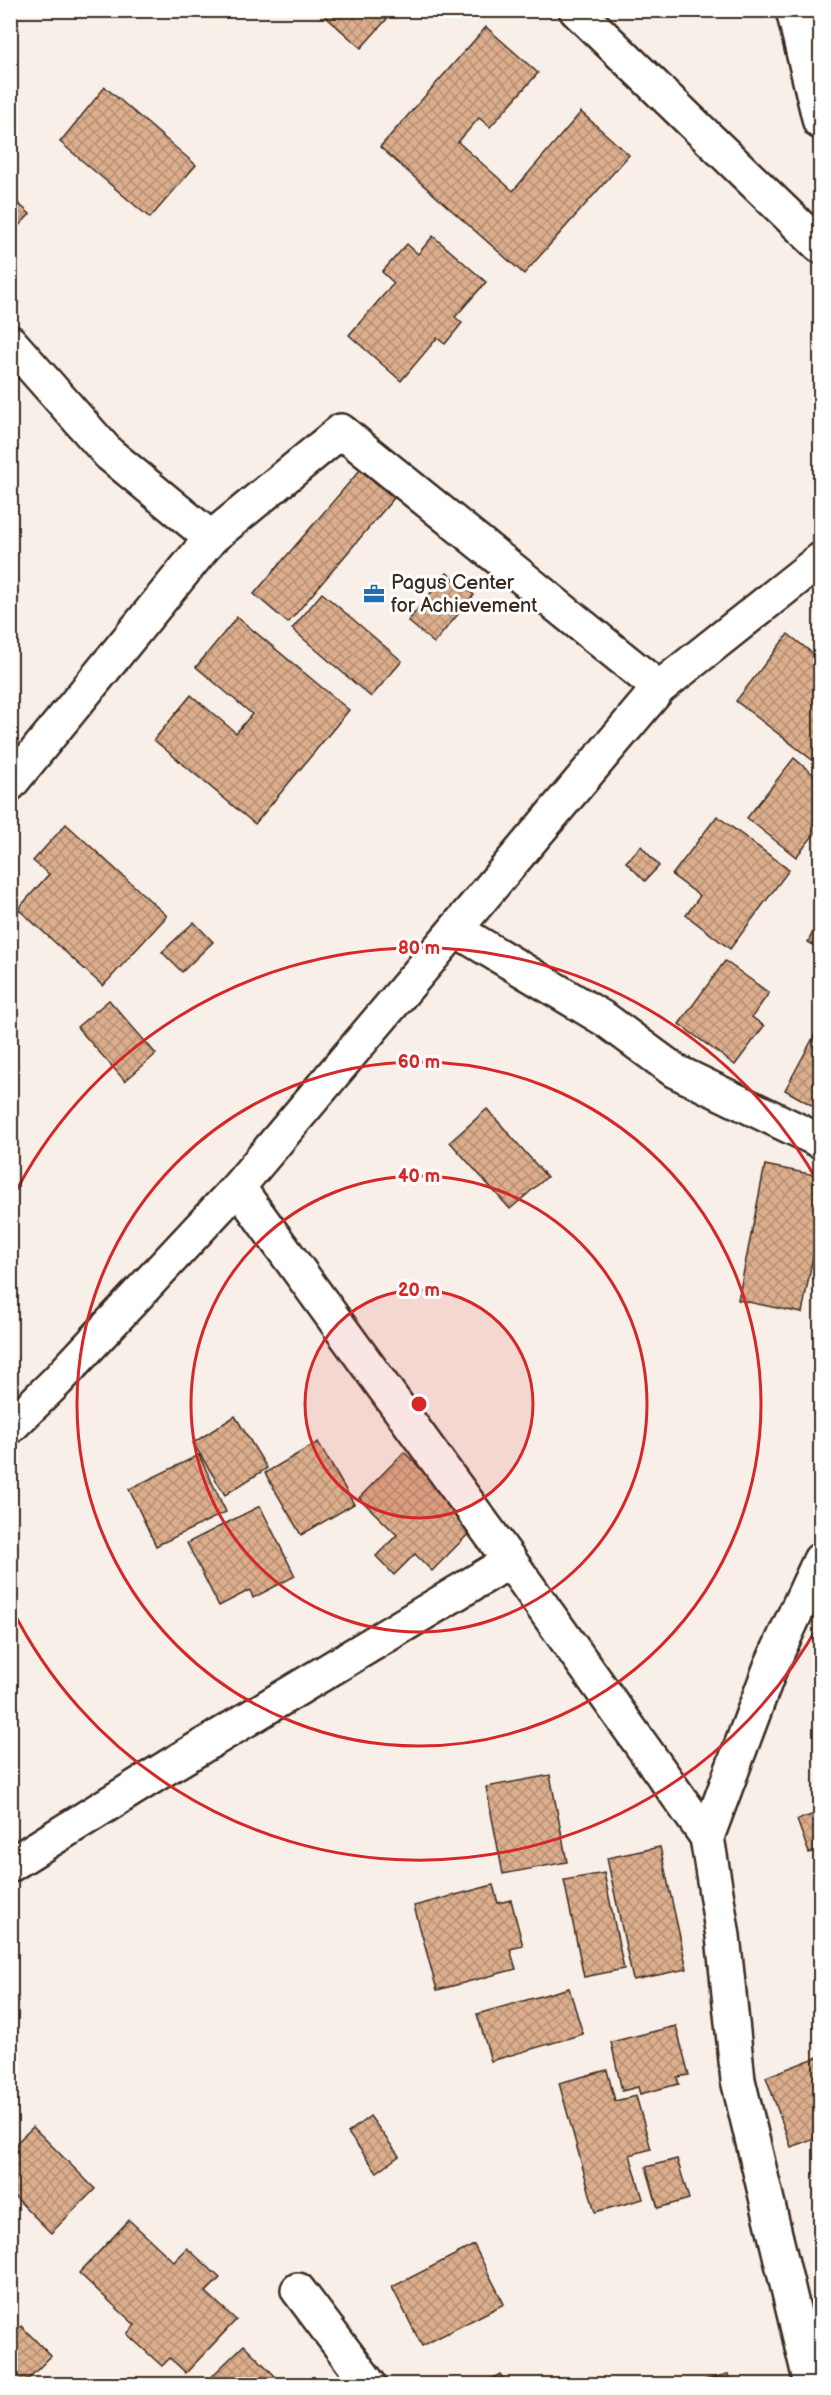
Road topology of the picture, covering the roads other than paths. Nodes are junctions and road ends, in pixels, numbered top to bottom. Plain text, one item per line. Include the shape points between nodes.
1 (576, 10) edge
2 (793, 10) edge
3 (820, 122) edge
4 (820, 246) edge
5 (10, 342) edge
6 (211, 538) junction
7 (820, 560) edge
8 (659, 688) junction
9 (10, 784) edge
10 (456, 930) junction
11 (820, 1141) edge
12 (238, 1187) junction
13 (10, 1427) edge
14 (820, 1560) edge
15 (510, 1561) junction
16 (707, 1837) junction
17 (10, 1865) edge
18 (298, 2290) dead end
19 (369, 2385) edge
20 (811, 2385) edge

1 - 4 street
2 - 3 street
5 - 6 street via 109,454
6 - 8 street via 340,430
6 - 9 street
7 - 8 street
8 - 10 street
10 - 11 street via 606,1020 675,1071
10 - 12 street
12 - 13 street
12 - 15 street
14 - 16 street via 771,1666
15 - 16 street
15 - 17 street
16 - 20 street via 723,1936 738,2079
18 - 19 street

